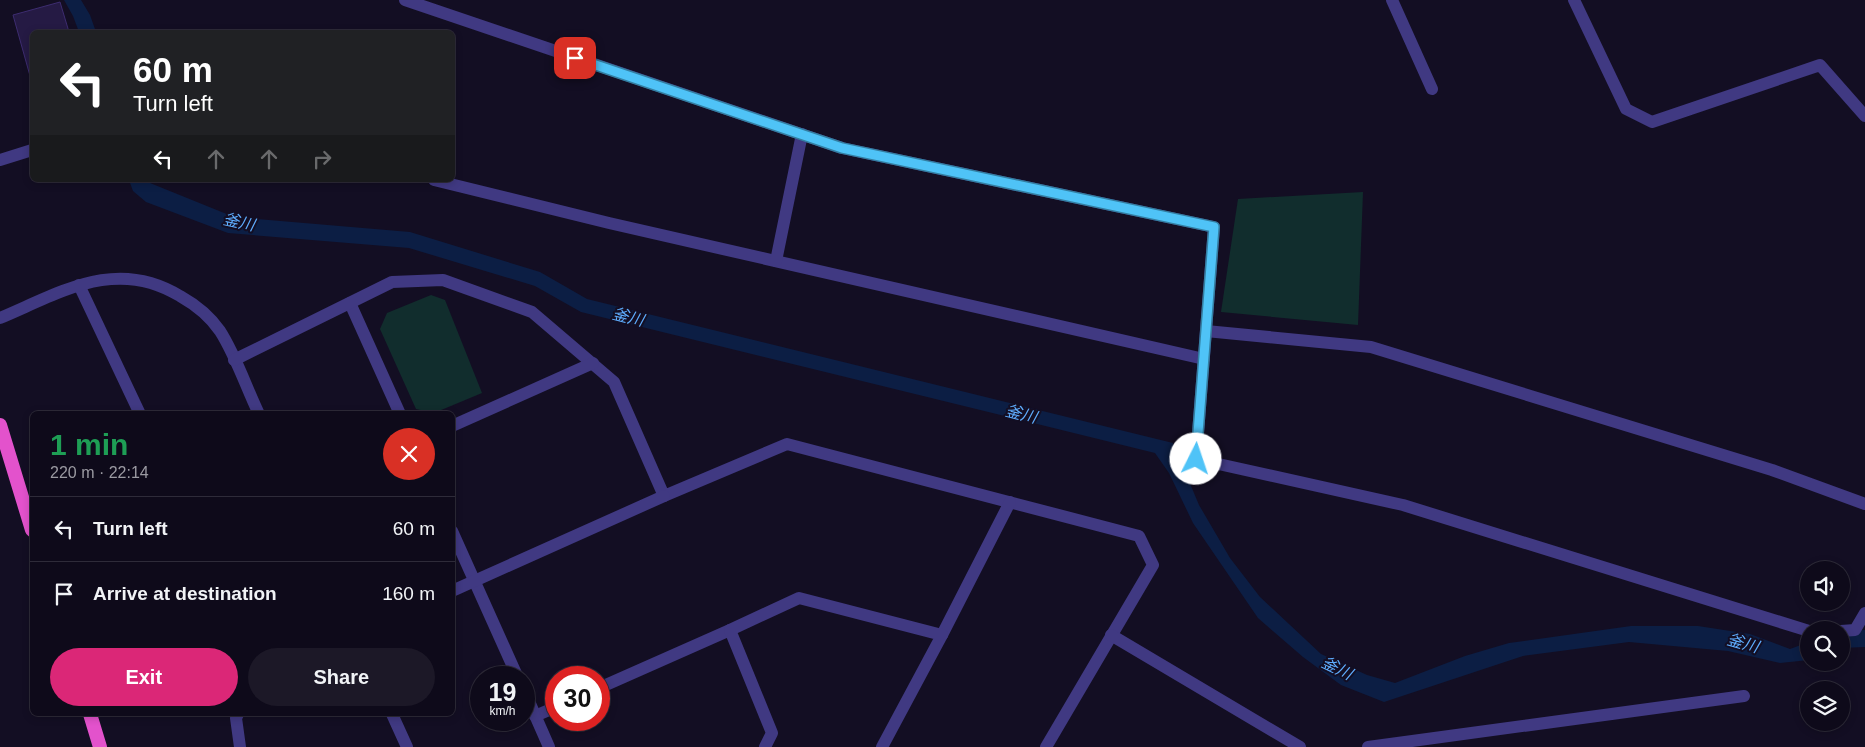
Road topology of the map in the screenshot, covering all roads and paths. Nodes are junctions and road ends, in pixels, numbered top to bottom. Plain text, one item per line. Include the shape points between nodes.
1 (405, 0) edge
2 (1392, 0) edge
3 (1574, 0) edge
4 (1432, 89) dead end
5 (1865, 116) edge
6 (802, 134) junction
7 (30, 151) edge
8 (0, 160) edge
9 (442, 182) edge
10 (776, 261) junction
11 (79, 285) junction
12 (350, 303) junction
13 (0, 318) edge
14 (1206, 331) junction
15 (1204, 359) junction
16 (234, 360) junction
17 (593, 363) junction
18 (139, 411) edge
19 (258, 411) edge
20 (399, 411) edge
21 (0, 425) edge
22 (455, 425) edge
23 (664, 496) junction
24 (1010, 502) junction
25 (1865, 504) edge
26 (30, 523) edge
27 (455, 538) edge
28 (475, 581) junction
29 (455, 589) edge
30 (1865, 613) edge
31 (1800, 629) edge
32 (730, 630) junction
33 (1850, 630) edge
34 (942, 635) junction
35 (1111, 635) junction
36 (513, 666) edge
37 (610, 683) edge
38 (1744, 696) dead end
39 (545, 712) edge
40 (91, 716) edge
41 (237, 716) edge
42 (393, 716) edge
43 (535, 716) joint
44 (100, 747) edge
45 (240, 747) edge
46 (407, 747) edge
47 (549, 747) edge
48 (765, 747) edge
49 (882, 747) edge
50 (1046, 747) edge
51 (1300, 747) edge
52 (1368, 747) edge

1 - 6 street
2 - 4 street
3 - 5 street via 1626,110 1652,122 1820,65
6 - 10 street
6 - 14 street via 842,148 1214,227
7 - 8 street
9 - 10 street
10 - 15 street
11 - 13 street
11 - 16 street via 114,277 143,279 173,292 202,309 220,331
11 - 18 street
12 - 16 street
12 - 17 street via 392,282 443,280 532,312
12 - 20 street
14 - 15 street
14 - 25 street via 1371,347 1772,470
15 - 31 street via 1196,459 1403,504
16 - 19 street
17 - 22 street
17 - 23 street via 614,382
21 - 26 highway
23 - 24 street via 787,444
23 - 28 street
24 - 34 street
24 - 35 street via 1139,536 1152,565
27 - 28 street
28 - 29 street
28 - 36 street
30 - 33 street via 1855,630
32 - 34 street via 799,598
32 - 37 street
32 - 48 street via 772,733
34 - 49 street
35 - 50 street
35 - 51 street
38 - 52 street
39 - 43 street
40 - 44 highway
41 - 45 street
42 - 46 street
43 - 47 street

